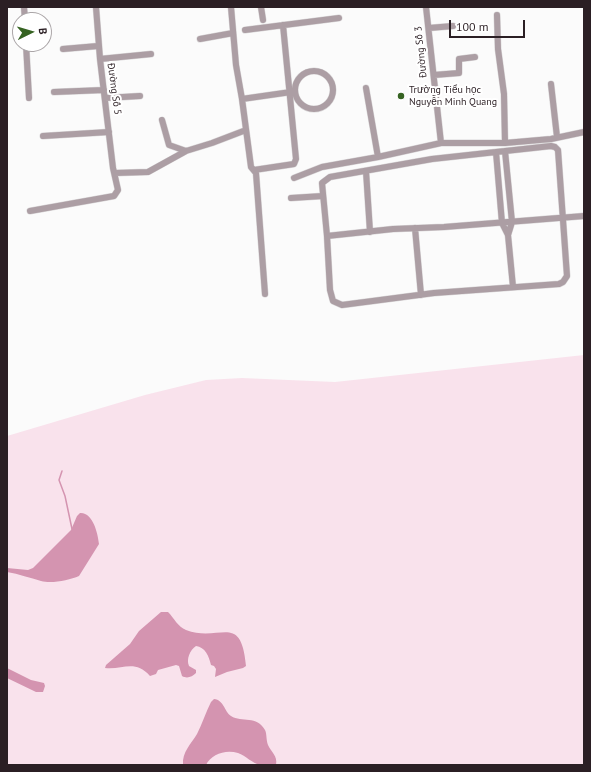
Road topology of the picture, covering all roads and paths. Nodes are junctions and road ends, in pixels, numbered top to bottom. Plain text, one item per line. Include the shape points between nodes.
1 (96, 7) edge
2 (231, 7) edge
3 (261, 7) edge
4 (426, 7) edge
5 (497, 15) dead end
6 (339, 18) dead end
7 (263, 20) dead end
8 (283, 25) junction
9 (453, 26) dead end
10 (428, 28) junction
11 (245, 30) dead end
12 (234, 33) junction
13 (200, 39) dead end
14 (98, 46) junction
15 (63, 49) dead end
16 (26, 52) edge
17 (150, 54) dead end
18 (475, 57) dead end
19 (100, 59) junction
20 (434, 75) junction
21 (551, 84) dead end
22 (366, 88) dead end
23 (104, 90) junction
24 (292, 91) junction
25 (54, 92) dead end
26 (140, 96) dead end
27 (29, 98) dead end
28 (105, 98) junction
29 (242, 99) junction
30 (162, 120) dead end
31 (246, 130) junction
32 (109, 132) junction
33 (584, 132) edge
34 (44, 136) dead end
35 (557, 137) junction
36 (441, 143) junction
37 (505, 143) junction
38 (186, 151) junction
39 (505, 151) junction
40 (496, 152) junction
41 (378, 157) junction
42 (254, 170) junction
43 (366, 171) junction
44 (115, 173) junction
45 (294, 178) dead end
46 (323, 196) junction
47 (291, 198) dead end
48 (30, 212) dead end
49 (584, 216) edge
50 (562, 218) junction
51 (512, 222) junction
52 (502, 223) junction
53 (415, 228) junction
54 (370, 232) junction
55 (508, 235) junction
56 (327, 236) junction
57 (513, 287) junction
58 (265, 294) dead end
59 (421, 295) junction

1 - 14 street, Đường Số 5
2 - 12 street
3 - 7 street
4 - 10 street, Đường Số 3
5 - 37 street via 498,49 504,94
6 - 8 street
8 - 11 street
8 - 24 street
9 - 10 street
10 - 20 street, Đường Số 3
12 - 13 street
12 - 29 street
14 - 15 street
14 - 19 street, Đường Số 5
16 - 27 street
17 - 19 street
18 - 20 street via 459,58 459,73
19 - 23 street, Đường Số 5
20 - 36 street, Đường Số 3
21 - 35 street
22 - 41 street
23 - 25 street
23 - 28 street, Đường Số 5
24 - 24 street via 301,104 310,109 324,106 333,94 332,84 327,76 318,71 308,72 300,77
24 - 29 street
24 - 42 street via 296,159 294,164
26 - 28 street
28 - 32 street, Đường Số 5
29 - 31 street
30 - 38 street via 169,145
31 - 38 street
31 - 42 street via 251,167
32 - 34 street
32 - 44 street, Đường Số 5
33 - 35 street
35 - 37 street
36 - 37 street
36 - 41 street
38 - 44 street via 148,172
39 - 40 street
39 - 50 street via 551,146 558,150
39 - 51 street
40 - 43 street via 432,159
40 - 52 street
41 - 45 street via 322,167
42 - 58 street
43 - 46 street via 330,177 322,183
43 - 54 street
44 - 48 street, Đường Số 5 via 118,190 114,196
46 - 47 street
46 - 56 street
49 - 50 street
50 - 51 street
50 - 57 street via 567,276 563,282
51 - 52 street
51 - 55 street
52 - 53 street
52 - 55 street
53 - 54 street
53 - 59 street
54 - 56 street
55 - 57 street
56 - 59 street via 333,301 342,304
57 - 59 street

